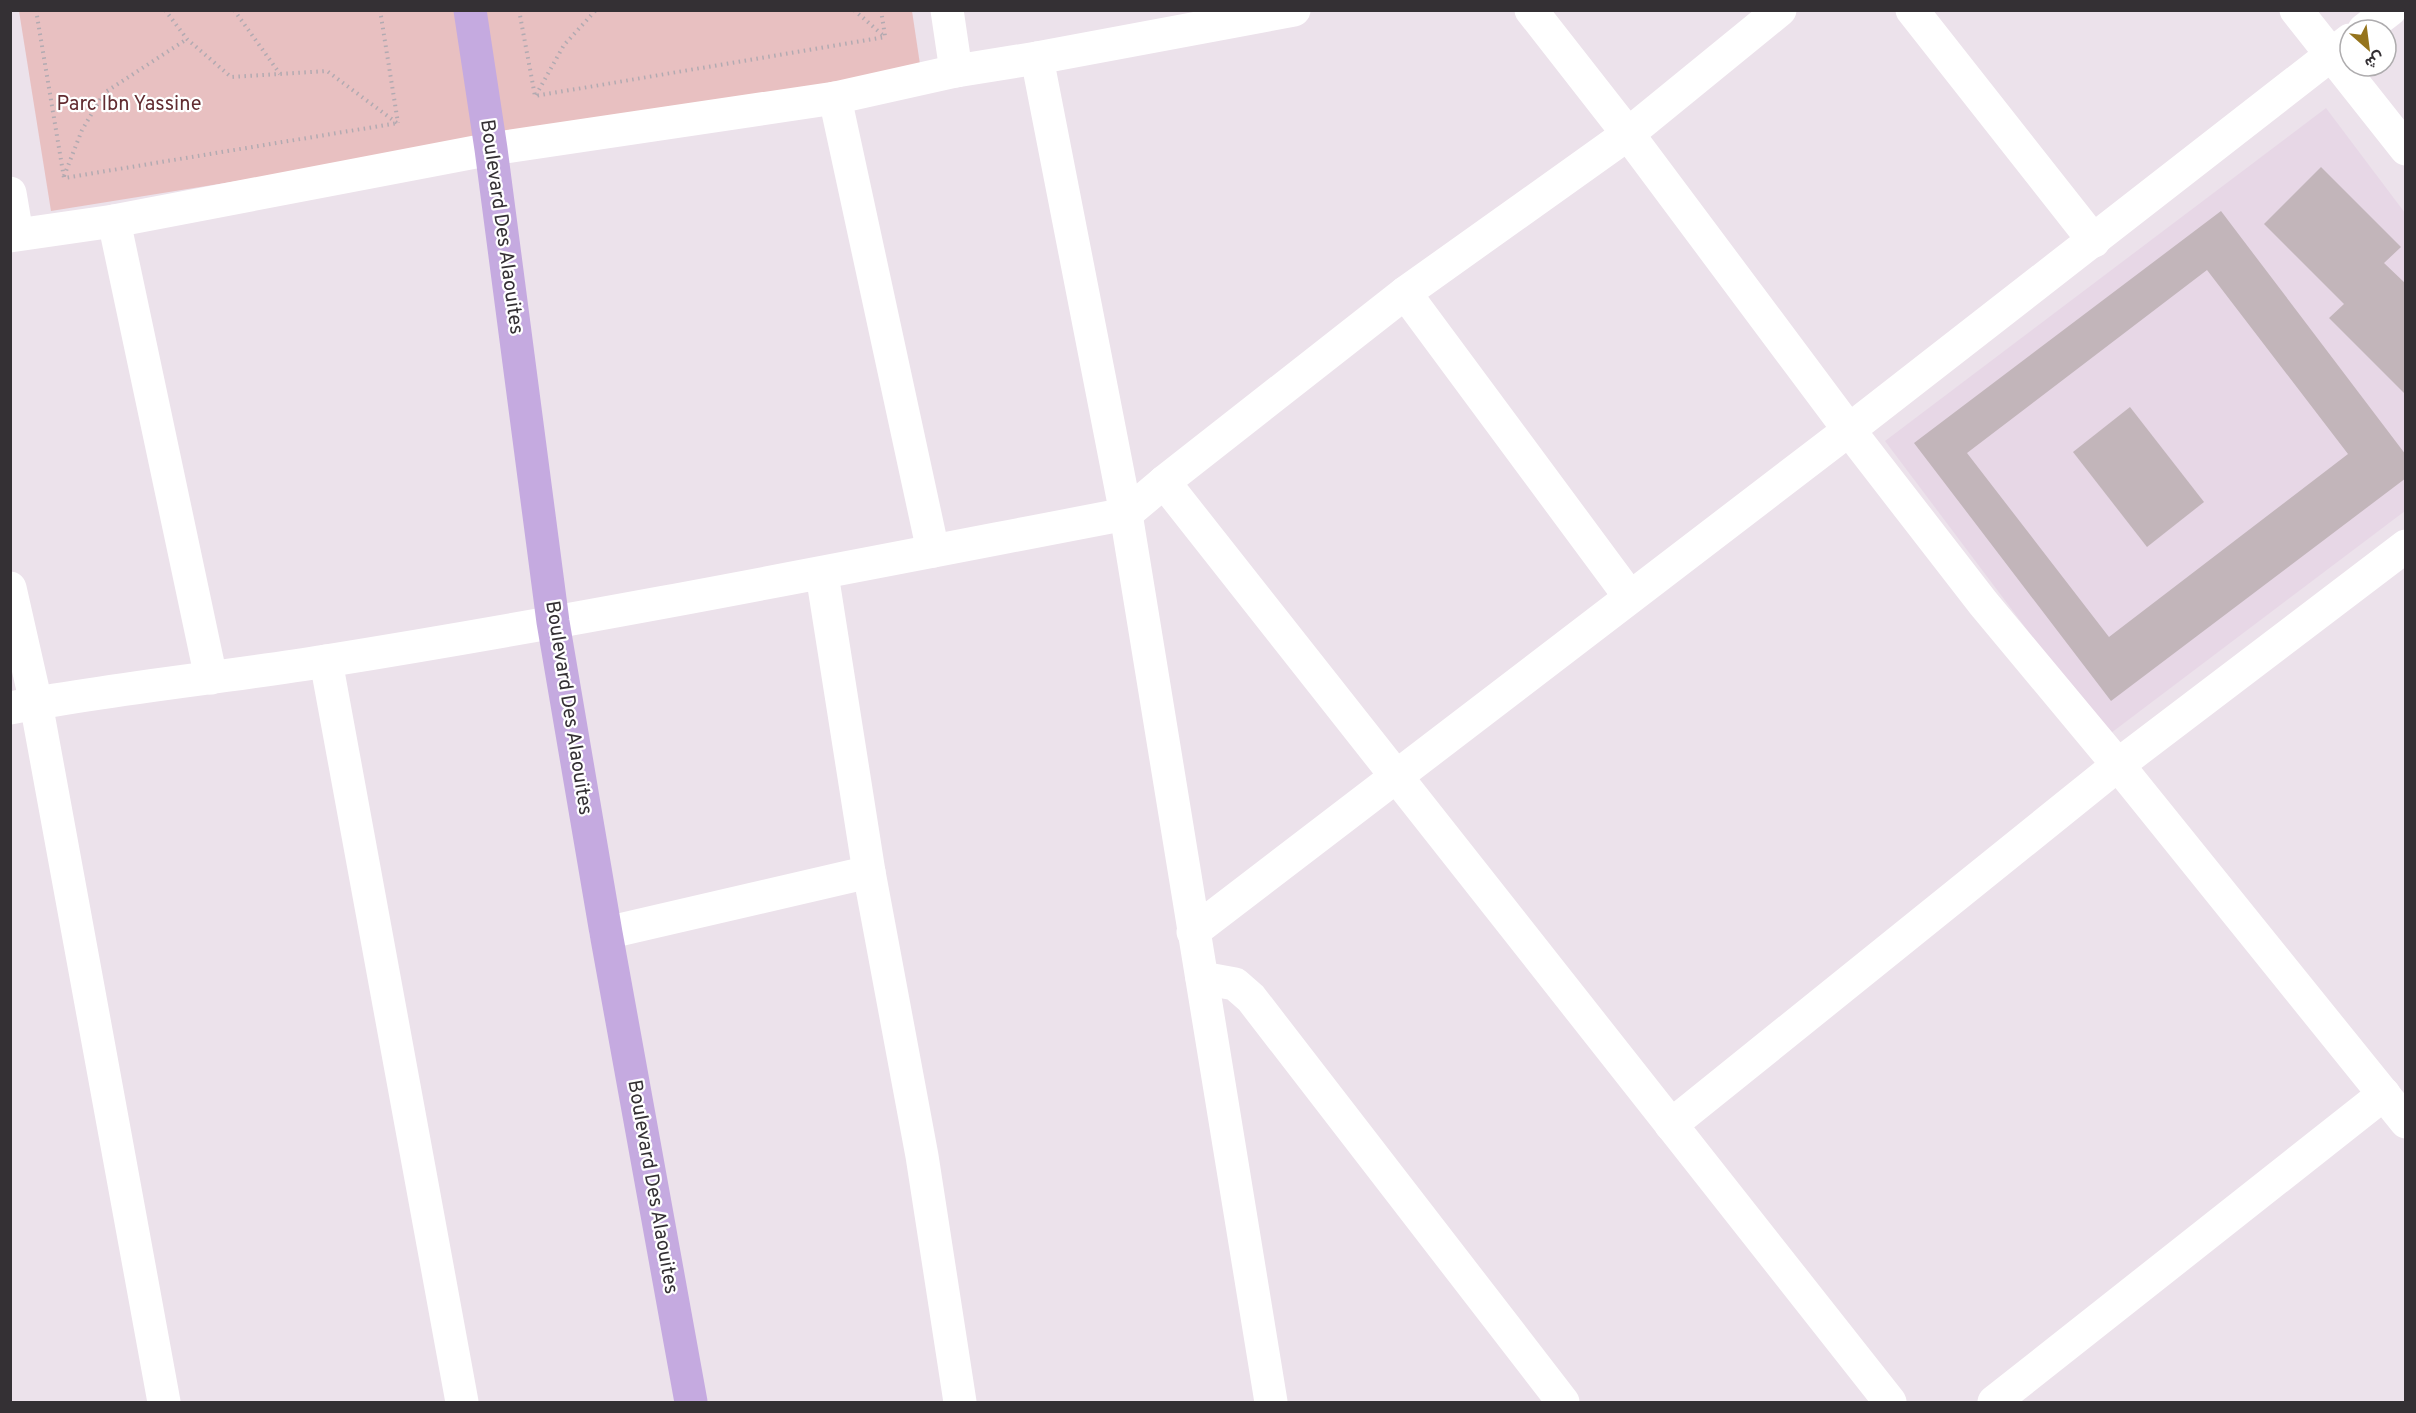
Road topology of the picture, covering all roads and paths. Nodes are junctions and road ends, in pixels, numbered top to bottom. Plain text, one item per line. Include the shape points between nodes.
1 (36, 10) edge
2 (165, 10) edge
3 (234, 10) edge
4 (380, 10) edge
5 (470, 10) edge
6 (519, 10) edge
7 (596, 10) edge
8 (854, 10) edge
9 (881, 10) edge
10 (947, 10) edge
11 (1294, 10) edge
12 (1531, 10) edge
13 (1780, 10) edge
14 (1912, 10) edge
15 (2296, 10) edge
16 (885, 37) junction
17 (187, 39) junction
18 (2338, 46) edge
19 (2338, 50) edge
20 (1037, 58) junction
21 (956, 71) junction
22 (280, 74) junction
23 (2360, 78) edge
24 (535, 96) junction
25 (835, 98) junction
26 (398, 123) junction
27 (1628, 134) junction
28 (491, 149) junction
29 (2406, 149) edge
30 (64, 178) junction
31 (10, 193) edge
32 (114, 220) junction
33 (14, 235) edge
34 (2094, 241) junction
35 (1405, 293) junction
36 (1849, 430) junction
37 (1164, 482) junction
38 (1126, 514) junction
39 (2406, 546) edge
40 (933, 551) junction
41 (822, 574) junction
42 (10, 588) edge
43 (1630, 597) junction
44 (554, 622) junction
45 (326, 661) junction
46 (211, 678) junction
47 (23, 706) edge
48 (2118, 765) junction
49 (1398, 777) junction
50 (869, 872) junction
51 (1193, 932) junction
52 (606, 933) junction
53 (1202, 978) junction
54 (2384, 1094) junction
55 (2406, 1122) edge
56 (1671, 1125) junction
57 (164, 1402) edge
58 (462, 1402) edge
59 (691, 1402) edge
60 (960, 1402) edge
61 (1271, 1402) edge
62 (1563, 1402) edge
63 (1890, 1402) edge
64 (1994, 1402) edge

1 - 30 path
2 - 17 path
3 - 22 path
4 - 26 path
5 - 28 main road, Boulevard Des Alaouites
6 - 24 path
7 - 24 path via 564,45
8 - 16 path
9 - 16 path
10 - 21 street
11 - 20 street
12 - 27 street
13 - 27 street
14 - 34 street
15 - 18 street
16 - 24 path
17 - 22 path via 231,77
17 - 30 path via 104,93 82,130
19 - 34 street
20 - 21 street
20 - 38 street
21 - 25 street
22 - 26 path via 327,71
23 - 29 street
25 - 28 street
25 - 40 street
26 - 30 path
27 - 35 street
27 - 36 street
28 - 32 street
28 - 44 main road, Boulevard Des Alaouites
31 - 33 street
32 - 33 street
32 - 46 street
34 - 36 street
35 - 37 street
35 - 43 street
36 - 43 street
36 - 48 street via 1983,603
37 - 38 street
37 - 49 street
38 - 40 street
38 - 51 street
39 - 48 street
40 - 41 street
41 - 44 street
41 - 50 street
42 - 47 street
43 - 49 street
44 - 45 street
44 - 52 main road, Boulevard Des Alaouites
45 - 46 street
45 - 58 street
46 - 47 street
47 - 57 street
48 - 54 street
48 - 56 street
49 - 51 street
49 - 56 street
50 - 52 street
50 - 60 street via 922,1156
51 - 53 street
52 - 59 main road, Boulevard Des Alaouites
53 - 61 street
53 - 62 street via 1235,984 1251,998
54 - 55 street
54 - 64 street
56 - 63 street

